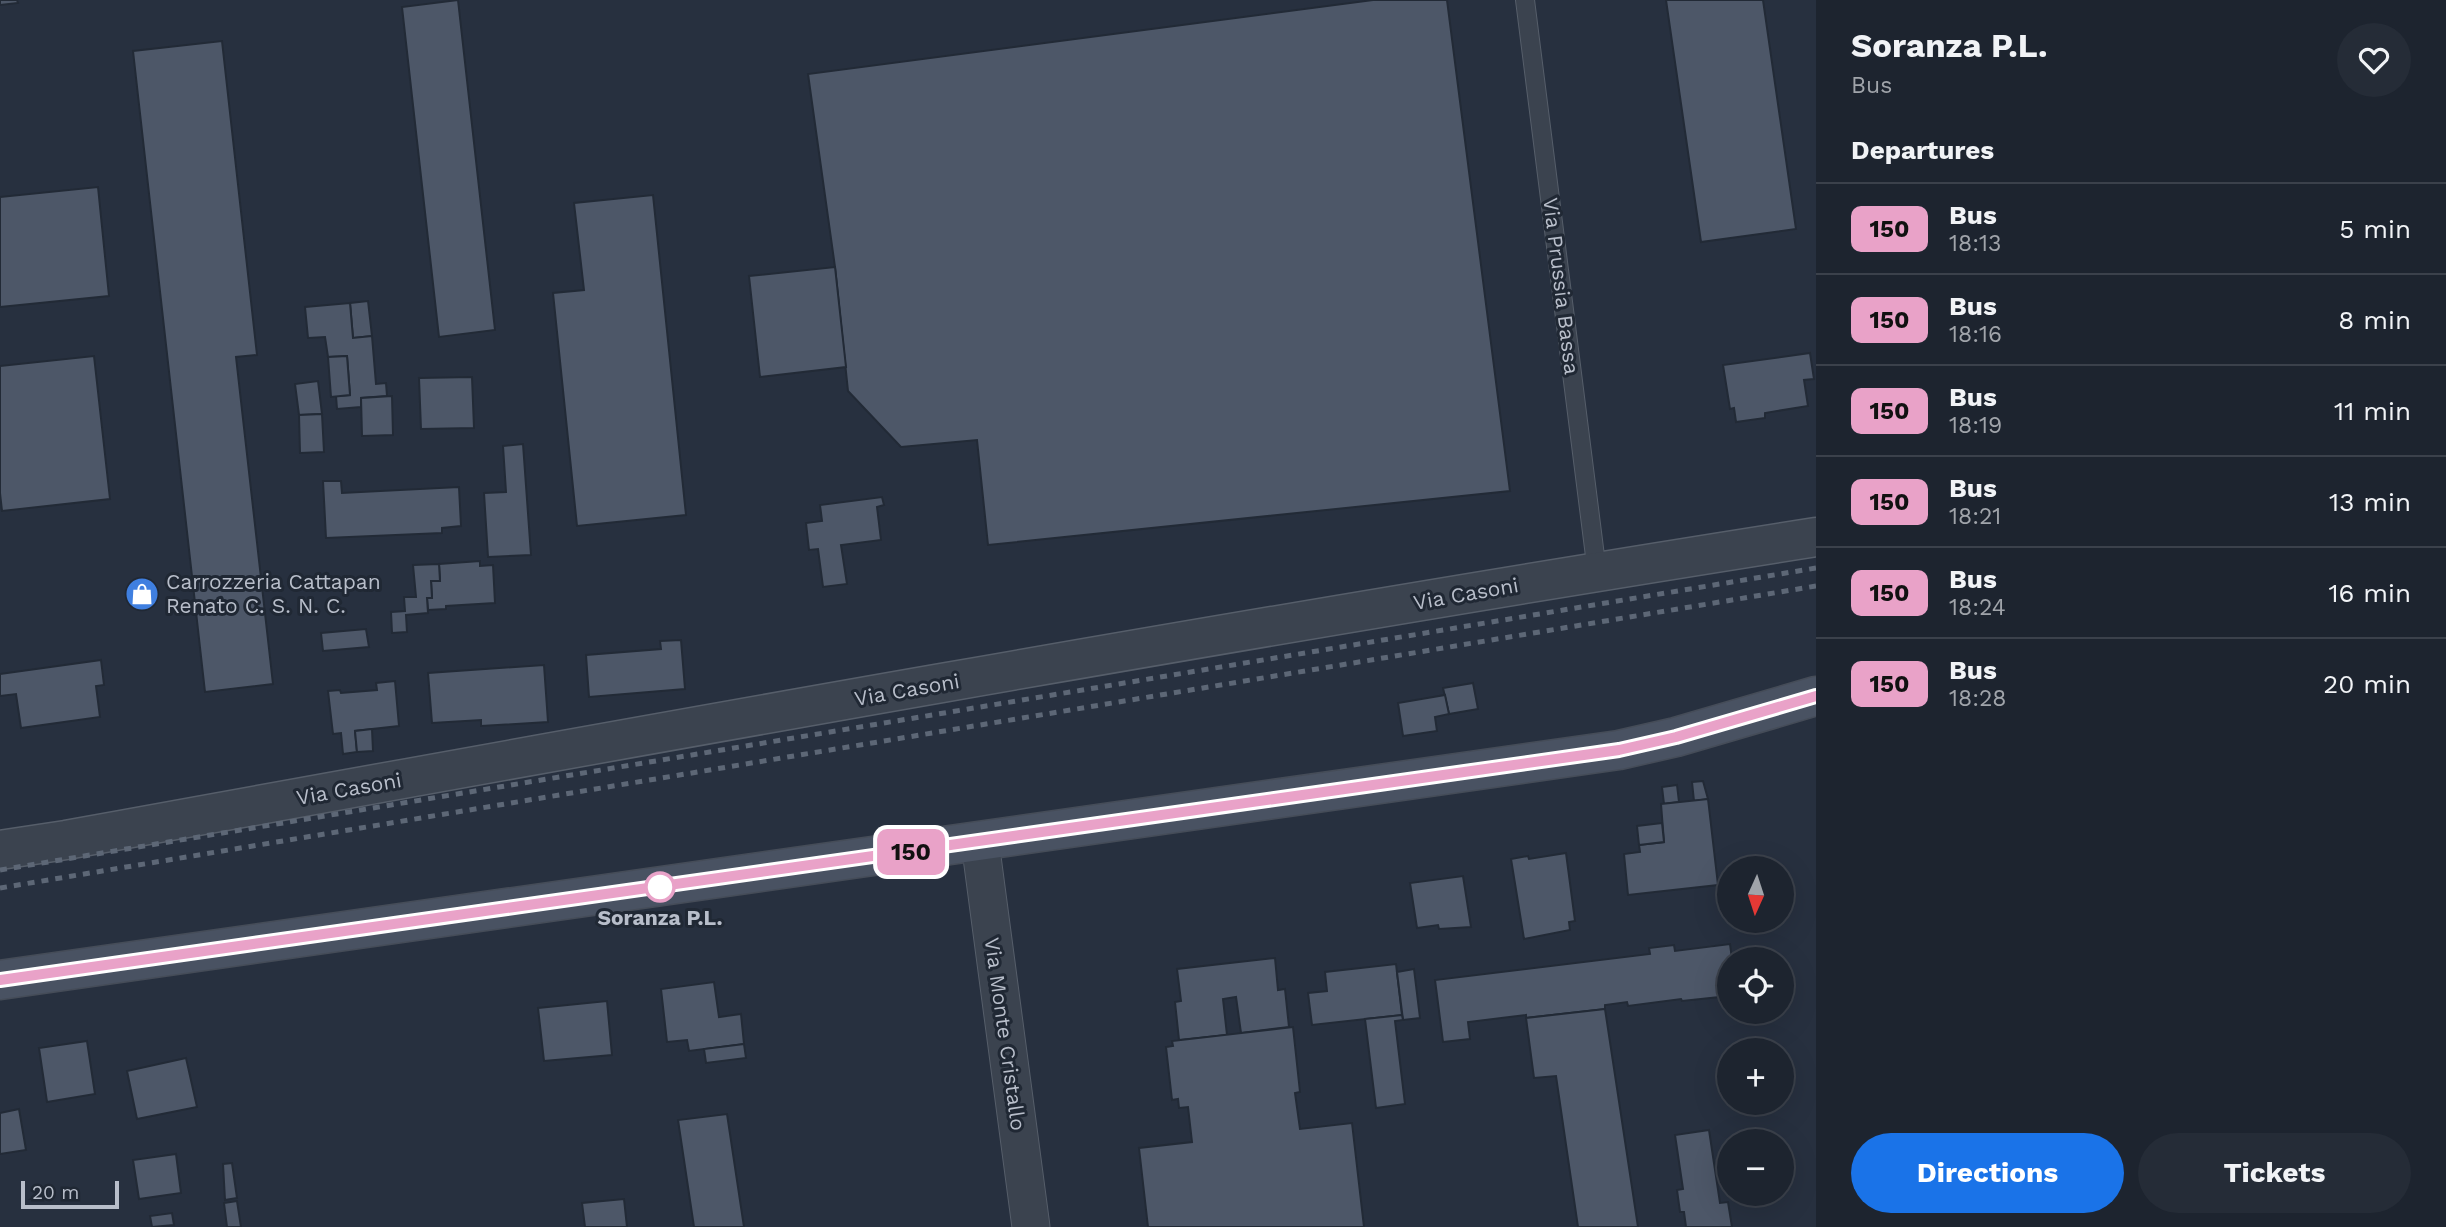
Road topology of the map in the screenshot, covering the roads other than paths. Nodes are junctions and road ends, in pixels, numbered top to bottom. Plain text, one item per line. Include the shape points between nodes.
1 (1525, 0) edge
2 (1816, 537) edge
3 (1597, 572) junction
4 (1816, 696) edge
5 (981, 842) junction
6 (0, 849) edge
7 (0, 979) edge
8 (1031, 1227) edge

1 - 3 lane, Via Prussia Bassa
2 - 3 street, Via Casoni
3 - 6 street, Via Casoni
4 - 5 main road via 1619,750
5 - 7 main road
5 - 8 street, Via Monte Cristallo

